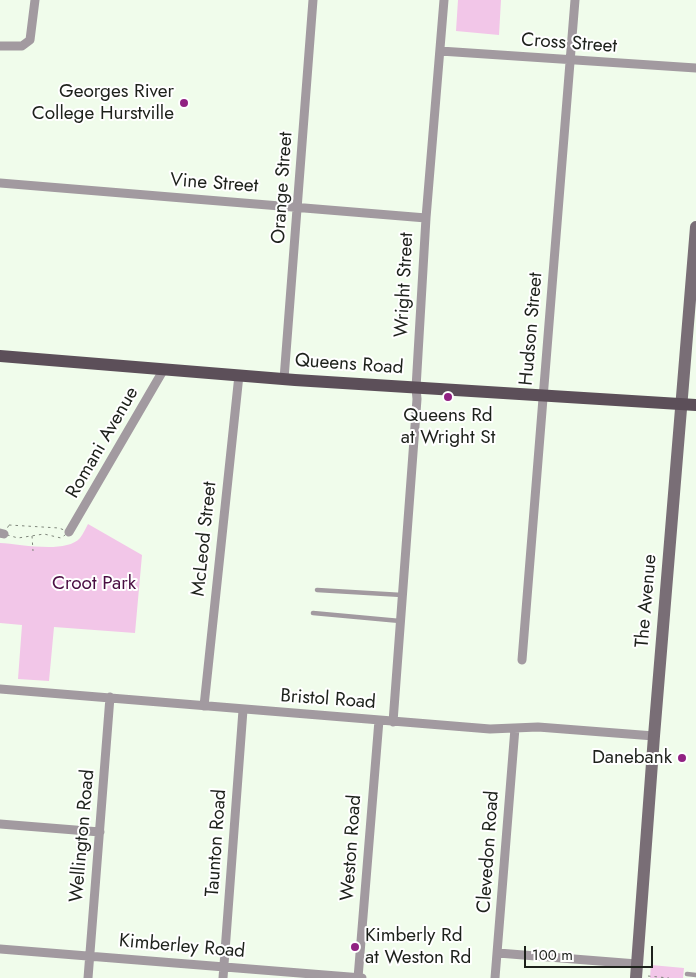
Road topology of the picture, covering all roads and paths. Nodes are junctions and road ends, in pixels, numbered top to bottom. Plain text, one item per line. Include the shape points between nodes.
1 (35, 0) edge
2 (314, 0) edge
3 (444, 0) edge
4 (575, 0) edge
5 (0, 46) edge
6 (440, 51) junction
7 (570, 61) junction
8 (696, 68) edge
9 (0, 183) edge
10 (298, 207) junction
11 (426, 218) junction
12 (696, 227) edge
13 (0, 356) edge
14 (164, 369) junction
15 (239, 375) junction
16 (284, 379) junction
17 (416, 388) junction
18 (543, 395) junction
19 (682, 404) junction
20 (696, 404) edge
21 (69, 532) junction
22 (2, 534) edge
23 (32, 536) junction
24 (33, 550) dead end
25 (317, 590) dead end
26 (402, 596) junction
27 (313, 614) dead end
28 (400, 621) junction
29 (522, 660) dead end
30 (0, 689) edge
31 (110, 697) junction
32 (204, 706) junction
33 (243, 710) junction
34 (378, 720) junction
35 (393, 722) junction
36 (514, 728) junction
37 (654, 736) junction
38 (0, 824) edge
39 (100, 832) junction
40 (0, 949) edge
41 (498, 953) junction
42 (90, 956) junction
43 (224, 967) junction
44 (637, 973) edge
45 (686, 974) dead end
46 (696, 975) edge
47 (88, 978) edge
48 (223, 978) edge
49 (360, 978) edge
50 (495, 978) edge
51 (669, 978) edge

1 - 5 street via 30,40 22,46
2 - 10 street, Orange Street
3 - 6 street, Wright Street
4 - 7 street, Hudson Street
6 - 7 street, Cross Street
6 - 11 street, Wright Street
7 - 8 street, Cross Street
7 - 18 street, Hudson Street
9 - 10 street, Vine Street
10 - 11 street, Vine Street
10 - 16 street, Orange Street
11 - 17 street, Wright Street
12 - 19 street, The Avenue
13 - 14 main road, Queens Road
14 - 15 main road, Queens Road
14 - 21 street, Romani Avenue
15 - 16 main road, Queens Road
15 - 32 street, McLeod Street
16 - 17 main road, Queens Road
17 - 18 main road, Queens Road
17 - 26 street, Wright Street
18 - 19 main road, Queens Road
18 - 29 street, Hudson Street
19 - 20 main road, Queens Road
19 - 37 street, The Avenue
21 - 22 path via 60,528 9,524
21 - 23 path via 61,538 44,534
22 - 23 path via 18,538
23 - 24 path
25 - 26 lane
26 - 28 street, Wright Street
27 - 28 lane
28 - 35 street, Wright Street
30 - 31 street, Bristol Road
31 - 32 street, Bristol Road
31 - 39 street, Wellington Road
32 - 33 street, Bristol Road
33 - 34 street, Bristol Road
33 - 43 street, Taunton Road
34 - 35 street, Bristol Road
34 - 49 street, Weston Road
35 - 36 street, Bristol Road
36 - 37 street, Bristol Road
36 - 41 street, Clevedon Road
37 - 44 street, The Avenue
38 - 39 street
39 - 42 street, Wellington Road
40 - 42 street, Kimberley Road
41 - 44 street
41 - 50 street, Clevedon Road
42 - 43 street, Kimberley Road
42 - 47 street, Wellington Road
43 - 48 street, Taunton Road
43 - 49 street, Kimberley Road
44 - 51 path
45 - 46 lane

